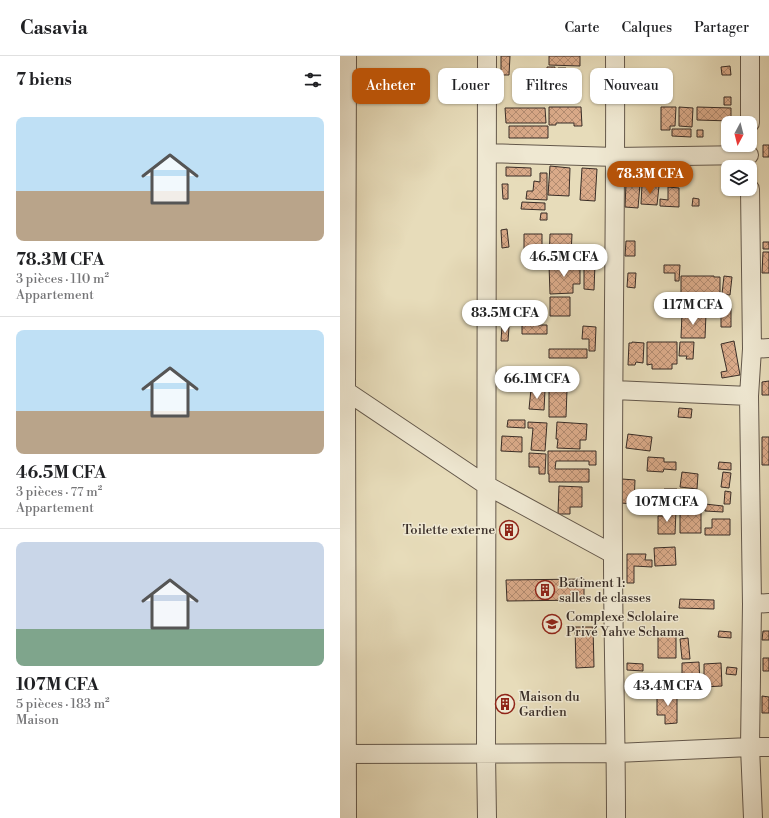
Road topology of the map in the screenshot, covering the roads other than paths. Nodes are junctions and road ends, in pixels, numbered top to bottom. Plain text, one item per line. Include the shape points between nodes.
1 (347, 56) edge
2 (487, 56) edge
3 (615, 56) edge
4 (750, 56) edge
5 (750, 116) edge
6 (487, 153) junction
7 (749, 156) edge
8 (616, 157) junction
9 (750, 196) edge
10 (761, 349) edge
11 (343, 390) edge
12 (614, 390) junction
13 (749, 396) junction
14 (486, 485) junction
15 (613, 554) junction
16 (760, 604) edge
17 (750, 747) junction
18 (769, 747) edge
19 (616, 753) junction
20 (343, 754) edge
21 (486, 754) junction
22 (347, 818) edge
23 (487, 818) edge
24 (616, 818) edge
25 (753, 818) edge

1 - 11 street
2 - 6 street
3 - 8 street
4 - 5 street
6 - 8 street
6 - 14 street
7 - 8 street
8 - 12 street
9 - 10 street
10 - 13 street
11 - 14 street
11 - 20 street
12 - 13 street
12 - 15 street
13 - 16 street
14 - 15 street
14 - 21 street
15 - 19 street
16 - 17 street
17 - 18 street
17 - 19 street
17 - 25 street
19 - 21 street
19 - 24 street
20 - 21 street
20 - 22 street
21 - 23 street

